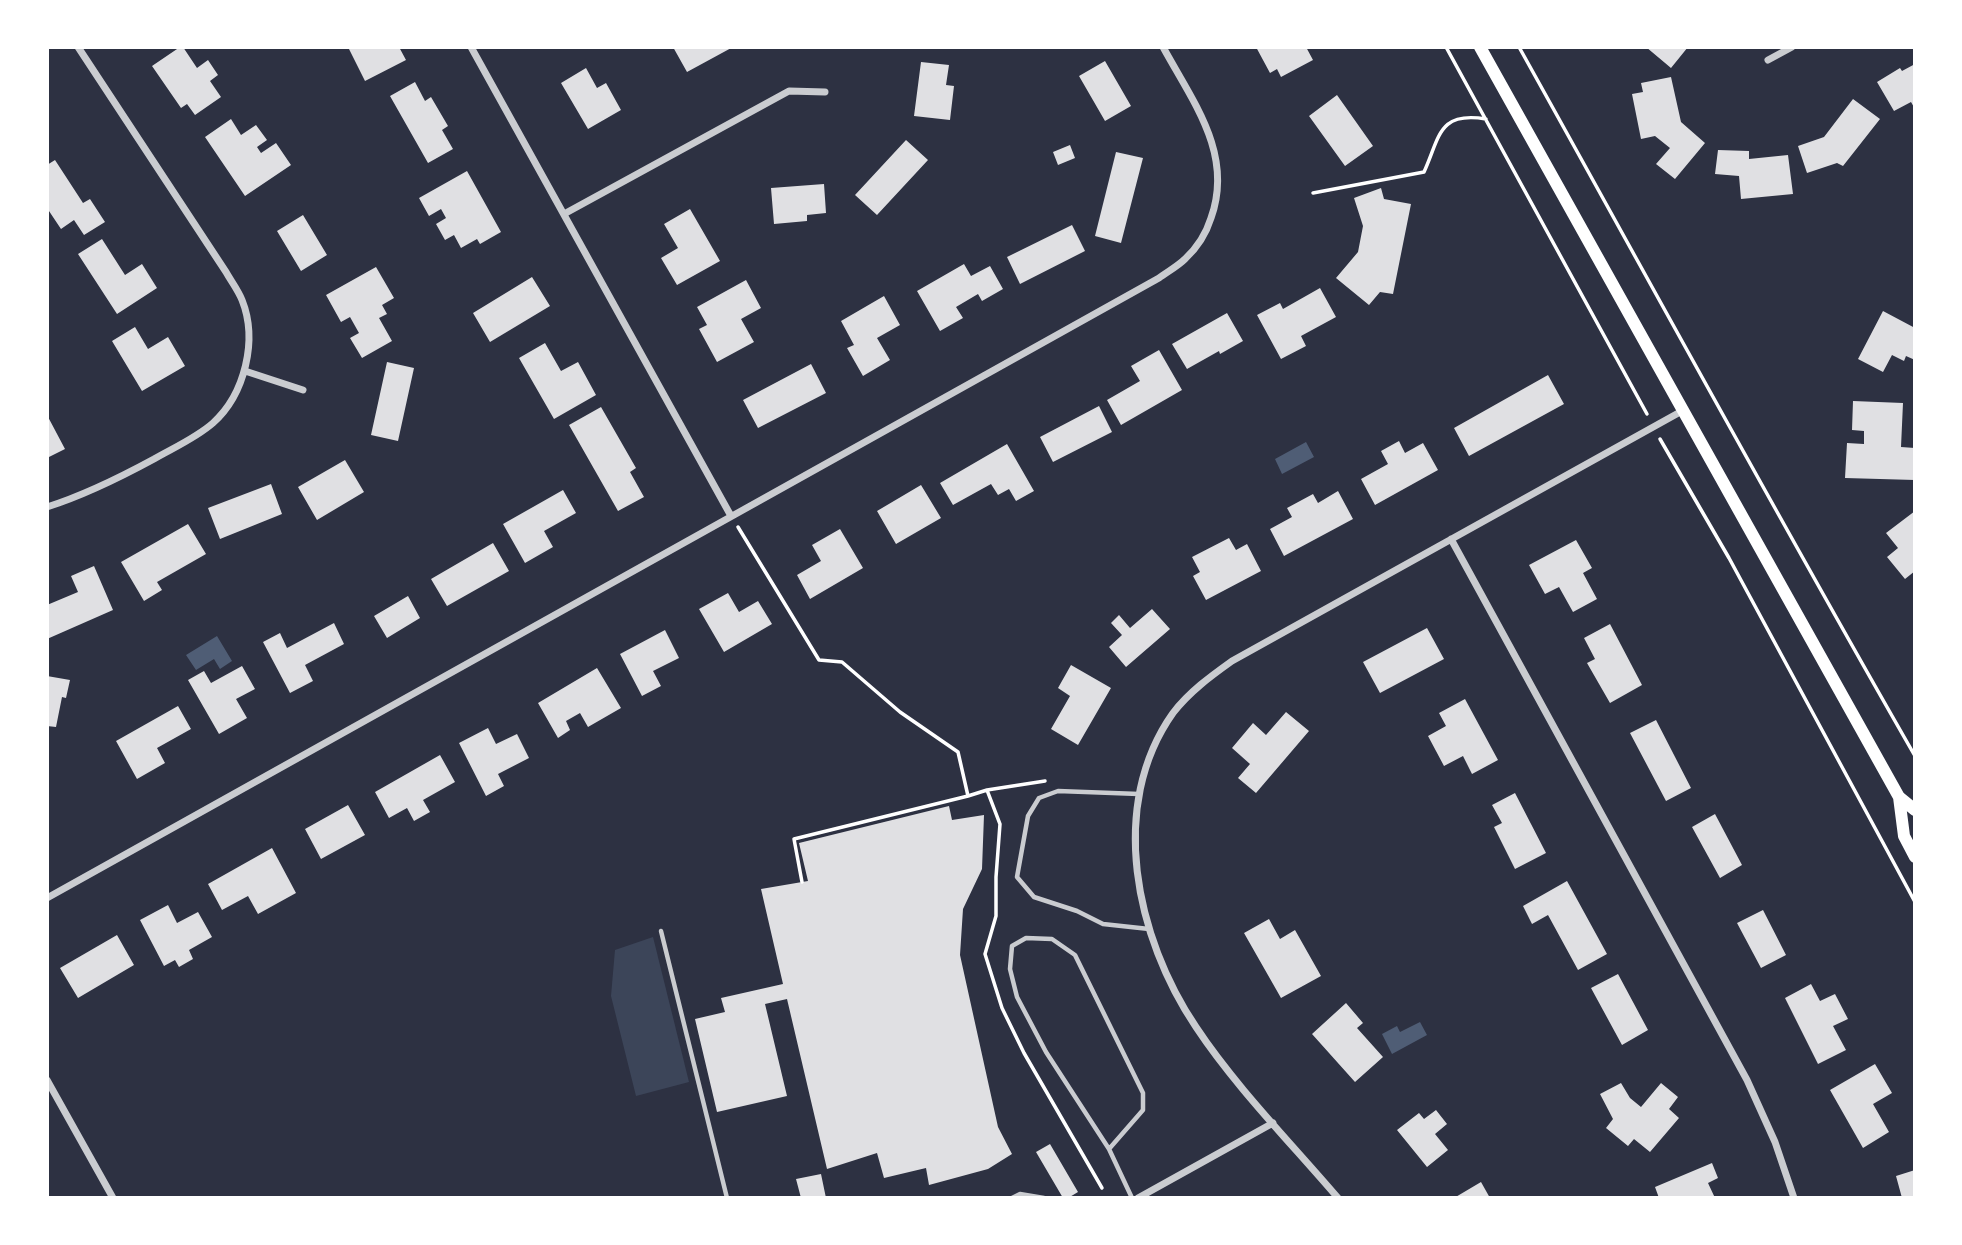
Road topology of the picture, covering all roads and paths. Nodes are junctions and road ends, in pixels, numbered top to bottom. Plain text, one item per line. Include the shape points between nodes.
1 (78, 47) edge
2 (471, 47) edge
3 (1163, 47) edge
4 (1446, 47) edge
5 (1480, 47) edge
6 (1519, 47) edge
7 (1792, 47) edge
8 (1768, 60) dead end
9 (825, 92) dead end
10 (1486, 119) junction
11 (1313, 193) dead end
12 (564, 214) junction
13 (245, 371) junction
14 (303, 390) dead end
15 (1682, 411) junction
16 (1654, 427) junction
17 (47, 508) edge
18 (731, 516) junction
19 (1451, 538) junction
20 (1915, 756) edge
21 (964, 778) dead end
22 (1139, 794) junction
23 (968, 796) dead end
24 (1899, 797) junction
25 (1915, 810) edge
26 (1915, 857) edge
27 (802, 882) dead end
28 (47, 898) edge
29 (1915, 902) edge
30 (1150, 929) junction
31 (661, 931) dead end
32 (47, 1080) edge
33 (1273, 1123) junction
34 (1109, 1149) junction
35 (113, 1198) edge
36 (727, 1198) edge
37 (1012, 1198) edge
38 (1044, 1198) edge
39 (1132, 1198) edge
40 (1138, 1198) edge
41 (1338, 1198) edge
42 (1794, 1198) edge

1 - 13 street via 242,301 249,333
2 - 12 street
3 - 18 street via 1206,124 1220,177 1205,236 1185,260
4 - 10 path
5 - 15 main road
6 - 20 path
7 - 8 street
9 - 12 street via 789,91
10 - 11 path via 1453,119 1435,139 1424,172
10 - 16 path
12 - 18 street
13 - 14 street
13 - 17 street via 233,397 213,422 186,441 117,479
15 - 16 street
15 - 24 main road
16 - 19 street
16 - 29 path
18 - 21 path via 819,660 842,662 909,719 958,752
18 - 28 street
19 - 22 street via 1232,661 1200,684 1174,713 1153,748
19 - 42 street via 1725,1038 1775,1142
22 - 30 street via 1135,824 1138,877
22 - 30 lane via 1058,790 1039,798 1028,816 1017,877 1034,897 1103,924
23 - 27 path via 794,839
24 - 25 main road
24 - 26 main road via 1904,836
30 - 33 street via 1169,979 1195,1026
31 - 36 lane
32 - 35 street
33 - 40 street
33 - 41 street
34 - 34 lane via 1143,1110 1143,1093 1075,955 1052,939 1026,939 1013,946 1010,969 1017,997 1046,1052
34 - 39 lane
37 - 38 lane via 1020,1194

